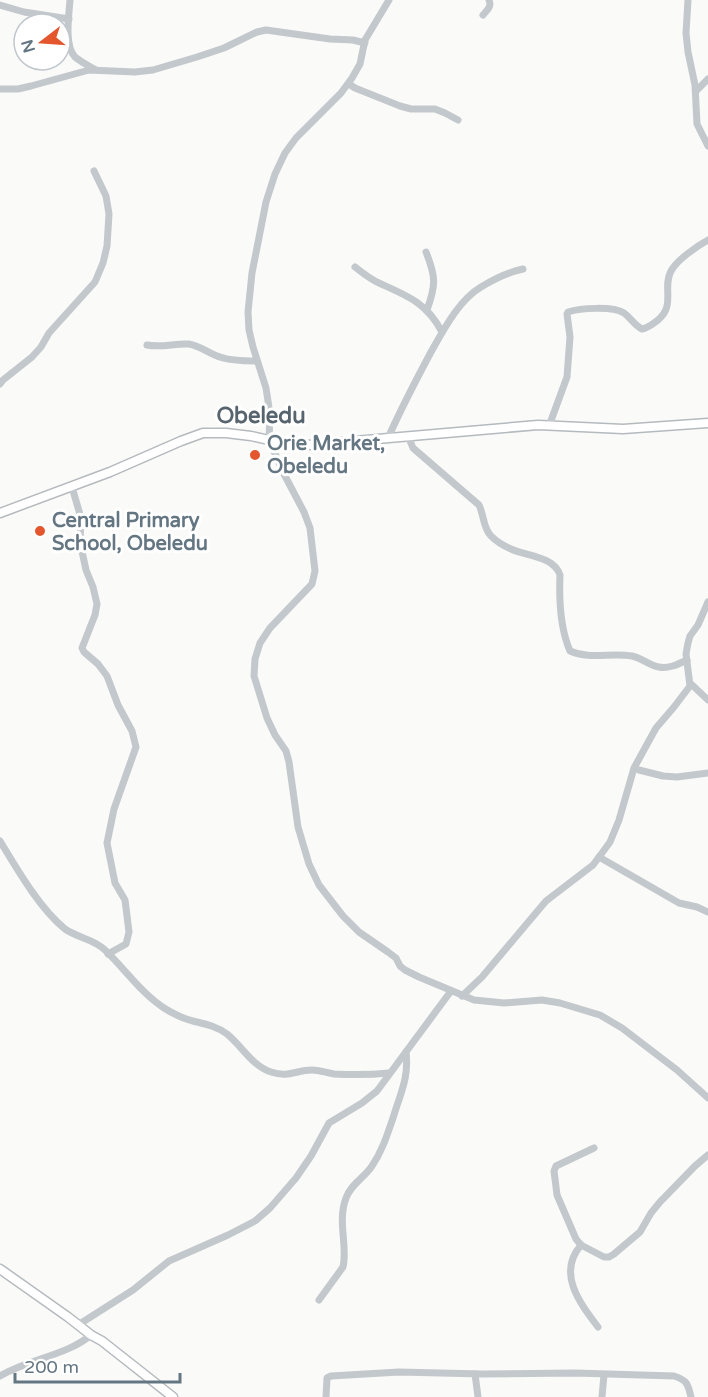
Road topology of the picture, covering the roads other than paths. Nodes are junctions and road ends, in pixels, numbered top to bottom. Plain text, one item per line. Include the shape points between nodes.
1 (389, 0) edge
2 (489, 0) edge
3 (688, 0) edge
4 (0, 5) edge
5 (24, 12) edge
6 (483, 15) dead end
7 (365, 43) junction
8 (72, 51) edge
9 (96, 70) junction
10 (708, 79) edge
11 (349, 84) junction
12 (0, 89) edge
13 (696, 91) junction
14 (458, 120) dead end
15 (708, 146) edge
16 (94, 171) dead end
17 (708, 240) edge
18 (426, 252) dead end
19 (355, 267) dead end
20 (523, 269) dead end
21 (427, 310) junction
22 (442, 332) junction
23 (147, 345) dead end
24 (257, 361) junction
25 (0, 384) edge
26 (708, 423) edge
27 (549, 426) junction
28 (408, 436) junction
29 (388, 438) junction
30 (269, 440) junction
31 (72, 487) junction
32 (0, 513) edge
33 (708, 602) edge
34 (687, 660) junction
35 (690, 683) junction
36 (708, 700) edge
37 (639, 770) dead end
38 (708, 773) edge
39 (0, 841) edge
40 (599, 857) junction
41 (708, 912) edge
42 (108, 954) junction
43 (451, 991) junction
44 (462, 996) junction
45 (406, 1052) junction
46 (389, 1073) junction
47 (708, 1098) edge
48 (594, 1149) dead end
49 (708, 1155) edge
50 (581, 1245) junction
51 (0, 1269) edge
52 (319, 1300) dead end
53 (78, 1325) junction
54 (598, 1327) dead end
55 (91, 1335) junction
56 (476, 1374) junction
57 (604, 1375) junction
58 (0, 1376) edge
59 (168, 1395) edge
60 (326, 1397) edge
61 (478, 1397) edge
62 (602, 1397) edge
63 (691, 1397) edge

1 - 7 street
2 - 6 street
3 - 13 street via 686,33
4 - 5 street
7 - 9 street via 266,30 153,70
7 - 11 street
8 - 9 street via 76,58
9 - 12 street via 18,89
10 - 13 street
11 - 14 street via 400,106 435,109
11 - 24 street via 296,138 275,174 252,273 248,312
13 - 15 street via 697,124
16 - 25 street via 106,196 109,214 103,263 95,282 32,357
17 - 27 street via 671,271 667,307 645,329 617,310 568,312 567,377
18 - 21 street via 434,279
19 - 21 street via 369,278 413,298
20 - 22 street via 480,287
21 - 22 street
22 - 29 street
23 - 24 street via 190,344 231,360
24 - 30 street via 270,414
26 - 27 main road via 624,429
27 - 28 main road
28 - 29 main road
28 - 34 street via 413,448 479,505 490,535 510,549 545,560 559,571 562,620 570,651 601,657 636,657 658,667
29 - 30 main road via 308,445
30 - 31 main road via 203,433
30 - 43 street via 310,528 315,572 312,584 260,643 254,676 267,718 286,751 298,827 309,864 325,894 359,932 388,952 405,970
31 - 32 main road
31 - 42 street via 81,518 80,542 97,604 82,648 107,676 136,747 114,809 107,843 129,932 126,944
33 - 34 street via 690,636
34 - 35 street
35 - 36 street
35 - 40 street via 656,728 634,768 616,827
37 - 38 street via 677,777
39 - 42 street via 41,905 56,921
40 - 41 street via 671,899
40 - 44 street via 546,902
42 - 46 street via 164,1008 227,1034 260,1068 281,1075 308,1070 365,1076
43 - 44 street
43 - 45 street
44 - 47 street via 504,1003 542,1000 600,1015 658,1055
45 - 46 street
45 - 52 street via 402,1095 383,1146 346,1197 343,1267
46 - 53 street via 385,1082 362,1103 328,1123 296,1178 255,1221 169,1261 133,1290
48 - 50 street via 562,1162 554,1171 557,1195
49 - 50 street via 660,1202 640,1232 614,1254 604,1257
50 - 54 street via 569,1270 576,1294
51 - 53 main road
53 - 55 main road
55 - 58 street via 84,1342
55 - 59 main road
56 - 57 street
56 - 60 street via 399,1372 331,1376 327,1378
56 - 61 street
57 - 62 street
57 - 63 street via 674,1376 688,1385

